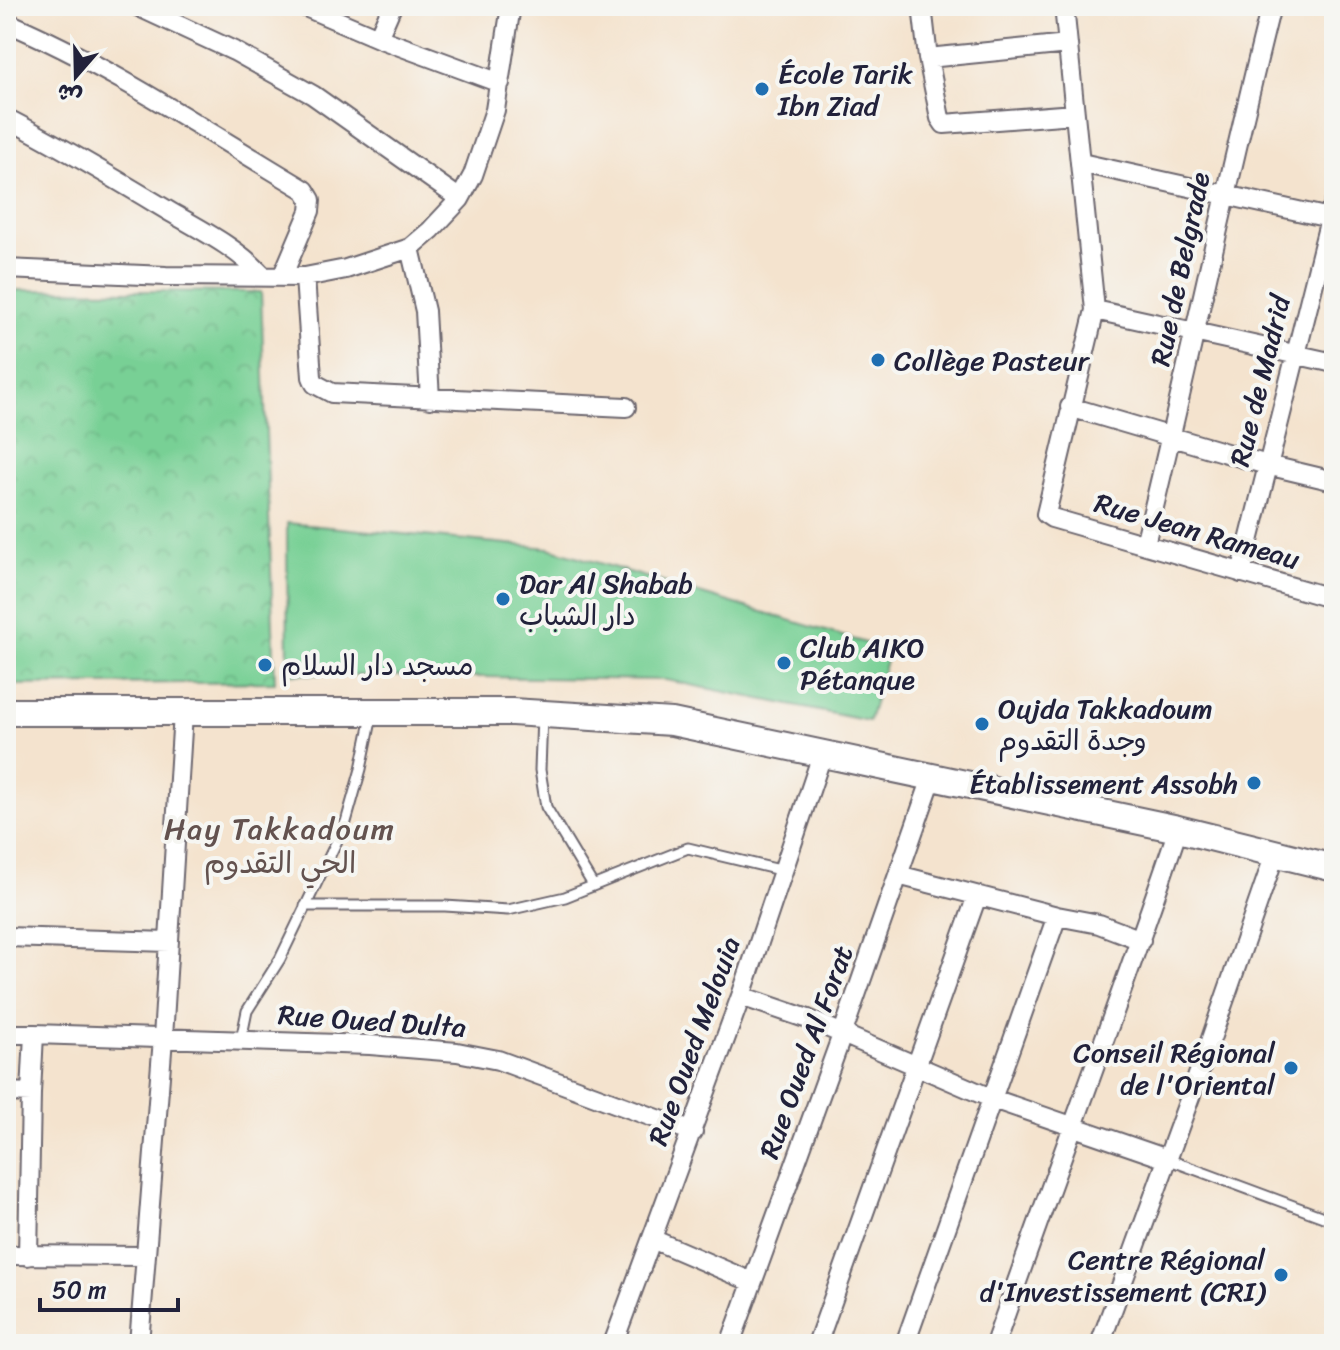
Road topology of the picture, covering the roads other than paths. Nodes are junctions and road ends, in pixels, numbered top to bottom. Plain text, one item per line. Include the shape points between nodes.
1 (137, 6) edge
2 (303, 6) edge
3 (392, 6) edge
4 (511, 6) edge
5 (922, 6) edge
6 (1064, 6) edge
7 (1271, 6) edge
8 (6, 22) edge
9 (378, 38) junction
10 (1068, 44) junction
11 (928, 58) junction
12 (500, 83) junction
13 (1074, 114) junction
14 (6, 118) edge
15 (1081, 163) junction
16 (1224, 194) junction
17 (460, 199) junction
18 (1333, 213) edge
19 (410, 248) junction
20 (6, 269) edge
21 (262, 275) junction
22 (282, 277) junction
23 (305, 277) junction
24 (1095, 310) junction
25 (1195, 330) junction
26 (1296, 354) junction
27 (1334, 363) edge
28 (430, 399) junction
29 (626, 407) dead end
30 (1070, 407) junction
31 (1172, 435) junction
32 (1267, 465) junction
33 (1334, 481) edge
34 (1145, 544) junction
35 (1241, 573) junction
36 (1334, 599) edge
37 (6, 712) edge
38 (373, 712) junction
39 (542, 712) junction
40 (183, 713) junction
41 (822, 755) junction
42 (932, 778) junction
43 (1178, 829) junction
44 (1275, 854) junction
45 (1334, 868) edge
46 (784, 871) junction
47 (898, 875) junction
48 (593, 885) junction
49 (977, 896) junction
50 (305, 906) junction
51 (1057, 916) junction
52 (6, 937) edge
53 (1141, 940) junction
54 (169, 942) junction
55 (741, 996) junction
56 (6, 1034) edge
57 (34, 1034) junction
58 (842, 1035) junction
59 (163, 1038) junction
60 (241, 1040) junction
61 (916, 1066) junction
62 (6, 1092) edge
63 (31, 1093) junction
64 (993, 1099) junction
65 (1071, 1127) junction
66 (693, 1132) junction
67 (1167, 1159) junction
68 (1334, 1221) edge
69 (652, 1239) junction
70 (6, 1255) edge
71 (28, 1256) junction
72 (146, 1256) junction
73 (752, 1282) junction
74 (139, 1344) edge
75 (613, 1344) edge
76 (730, 1344) edge
77 (817, 1344) edge
78 (905, 1344) edge
79 (995, 1344) edge
80 (1100, 1344) edge

1 - 17 street via 313,95
2 - 9 street
3 - 9 street
4 - 12 street
5 - 11 street
6 - 10 street
7 - 16 street, Rue de Belgrade
8 - 22 street via 109,72 305,190 310,211
9 - 12 street
10 - 11 street
10 - 13 street
11 - 13 street via 944,124
12 - 17 street via 486,141
13 - 15 street
14 - 21 street via 223,244
15 - 16 street
15 - 24 street
16 - 18 street
16 - 25 street, Rue de Belgrade
17 - 19 street
18 - 26 street, Rue de Madrid
19 - 23 street
19 - 28 street via 425,311
20 - 21 street
21 - 22 street
22 - 23 street
23 - 28 street via 315,384 332,393
24 - 25 street
24 - 30 street
25 - 26 street
25 - 31 street, Rue de Belgrade
26 - 27 street
26 - 32 street, Rue de Madrid
28 - 29 street
30 - 31 street
30 - 34 street, Rue Jean Rameau via 1046,514
31 - 32 street
31 - 34 street, Rue de Belgrade
32 - 33 street
32 - 35 street, Rue de Madrid
34 - 35 street, Rue Jean Rameau
35 - 36 street, Rue Jean Rameau
37 - 40 street
38 - 39 street
38 - 40 street
38 - 50 lane via 346,822
39 - 41 street via 672,722
39 - 48 lane via 540,770 546,807
40 - 54 street
41 - 42 street
41 - 46 street, Rue Oued Melouia
42 - 43 street
42 - 47 street, Rue Oued Al Forat
43 - 44 street
43 - 53 street
44 - 45 street
44 - 67 street
46 - 48 lane via 688,848
46 - 55 street, Rue Oued Melouia
47 - 49 street
47 - 58 street, Rue Oued Al Forat
48 - 50 lane via 508,910
49 - 51 street
49 - 61 street
50 - 60 lane via 247,1011
51 - 53 street
51 - 64 street
52 - 54 street
53 - 65 street
54 - 59 street
55 - 58 street
55 - 66 street, Rue Oued Melouia
56 - 57 street, Rue Oued Dulta
57 - 59 street, Rue Oued Dulta
57 - 63 street
58 - 61 street
58 - 73 street, Rue Oued Al Forat
59 - 60 street, Rue Oued Dulta
59 - 72 street
60 - 66 street, Rue Oued Dulta via 422,1048 498,1060
61 - 64 street
61 - 77 street
62 - 63 street
63 - 71 street
64 - 65 street
64 - 78 street
65 - 67 street
65 - 79 street
66 - 69 street, Rue Oued Melouia
67 - 68 lane
67 - 80 street
69 - 73 street
69 - 75 street, Rue Oued Melouia
70 - 71 street
71 - 72 street
72 - 74 street
73 - 76 street, Rue Oued Al Forat

